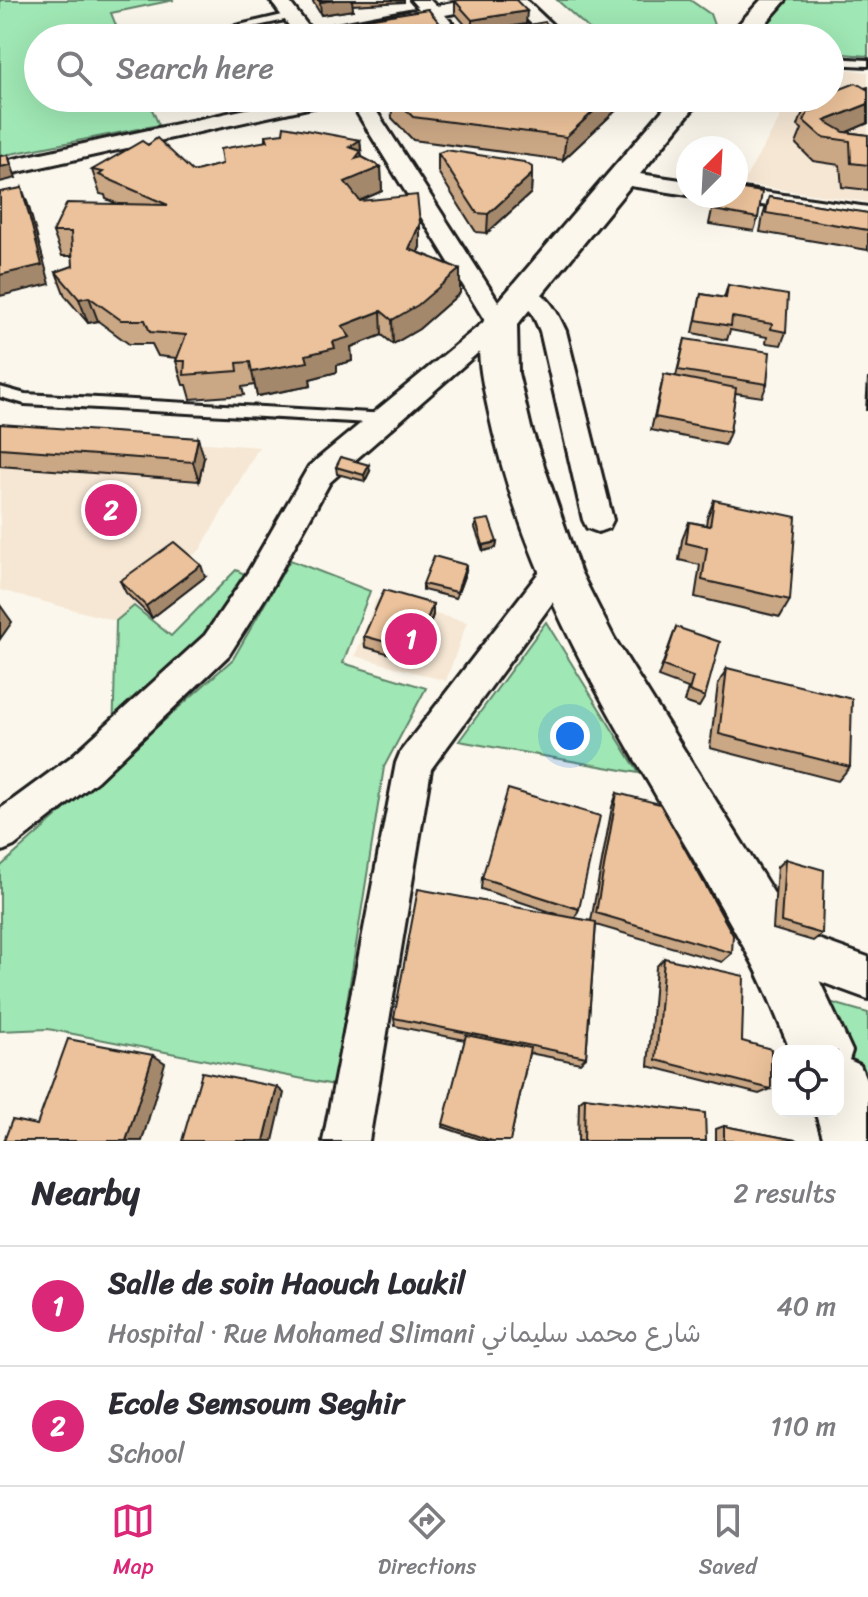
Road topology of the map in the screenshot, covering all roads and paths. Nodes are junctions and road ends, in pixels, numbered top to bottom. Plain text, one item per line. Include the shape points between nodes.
1 (279, 0) edge
2 (498, 0) edge
3 (516, 0) edge
4 (774, 0) edge
5 (426, 6) edge
6 (291, 16) junction
7 (254, 24) edge
8 (297, 24) edge
9 (357, 24) edge
10 (443, 24) edge
11 (542, 24) edge
12 (752, 24) edge
13 (844, 62) edge
14 (868, 63) edge
15 (262, 112) edge
16 (374, 112) edge
17 (676, 112) edge
18 (0, 169) edge
19 (619, 178) junction
20 (676, 186) edge
21 (748, 197) edge
22 (868, 214) edge
23 (512, 308) junction
24 (0, 392) edge
25 (388, 419) junction
26 (598, 520) dead end
27 (558, 571) junction
28 (0, 833) edge
29 (773, 944) junction
30 (868, 978) edge
31 (819, 1045) edge
32 (844, 1105) edge
33 (346, 1141) edge
34 (856, 1141) edge

1 - 6 street
2 - 5 street
3 - 11 street
4 - 12 street
5 - 9 street
5 - 10 street
6 - 7 lane
6 - 8 street
13 - 14 lane
15 - 18 street
16 - 23 street
17 - 19 street
19 - 20 street
19 - 23 street
21 - 22 street
23 - 25 street
23 - 26 street via 543,309 553,331
23 - 27 street via 499,373 511,428
24 - 25 lane via 25,399
25 - 28 street via 319,474 217,645 84,769
27 - 29 street via 597,652
27 - 33 street via 414,763
29 - 30 street
29 - 31 street
32 - 34 street

